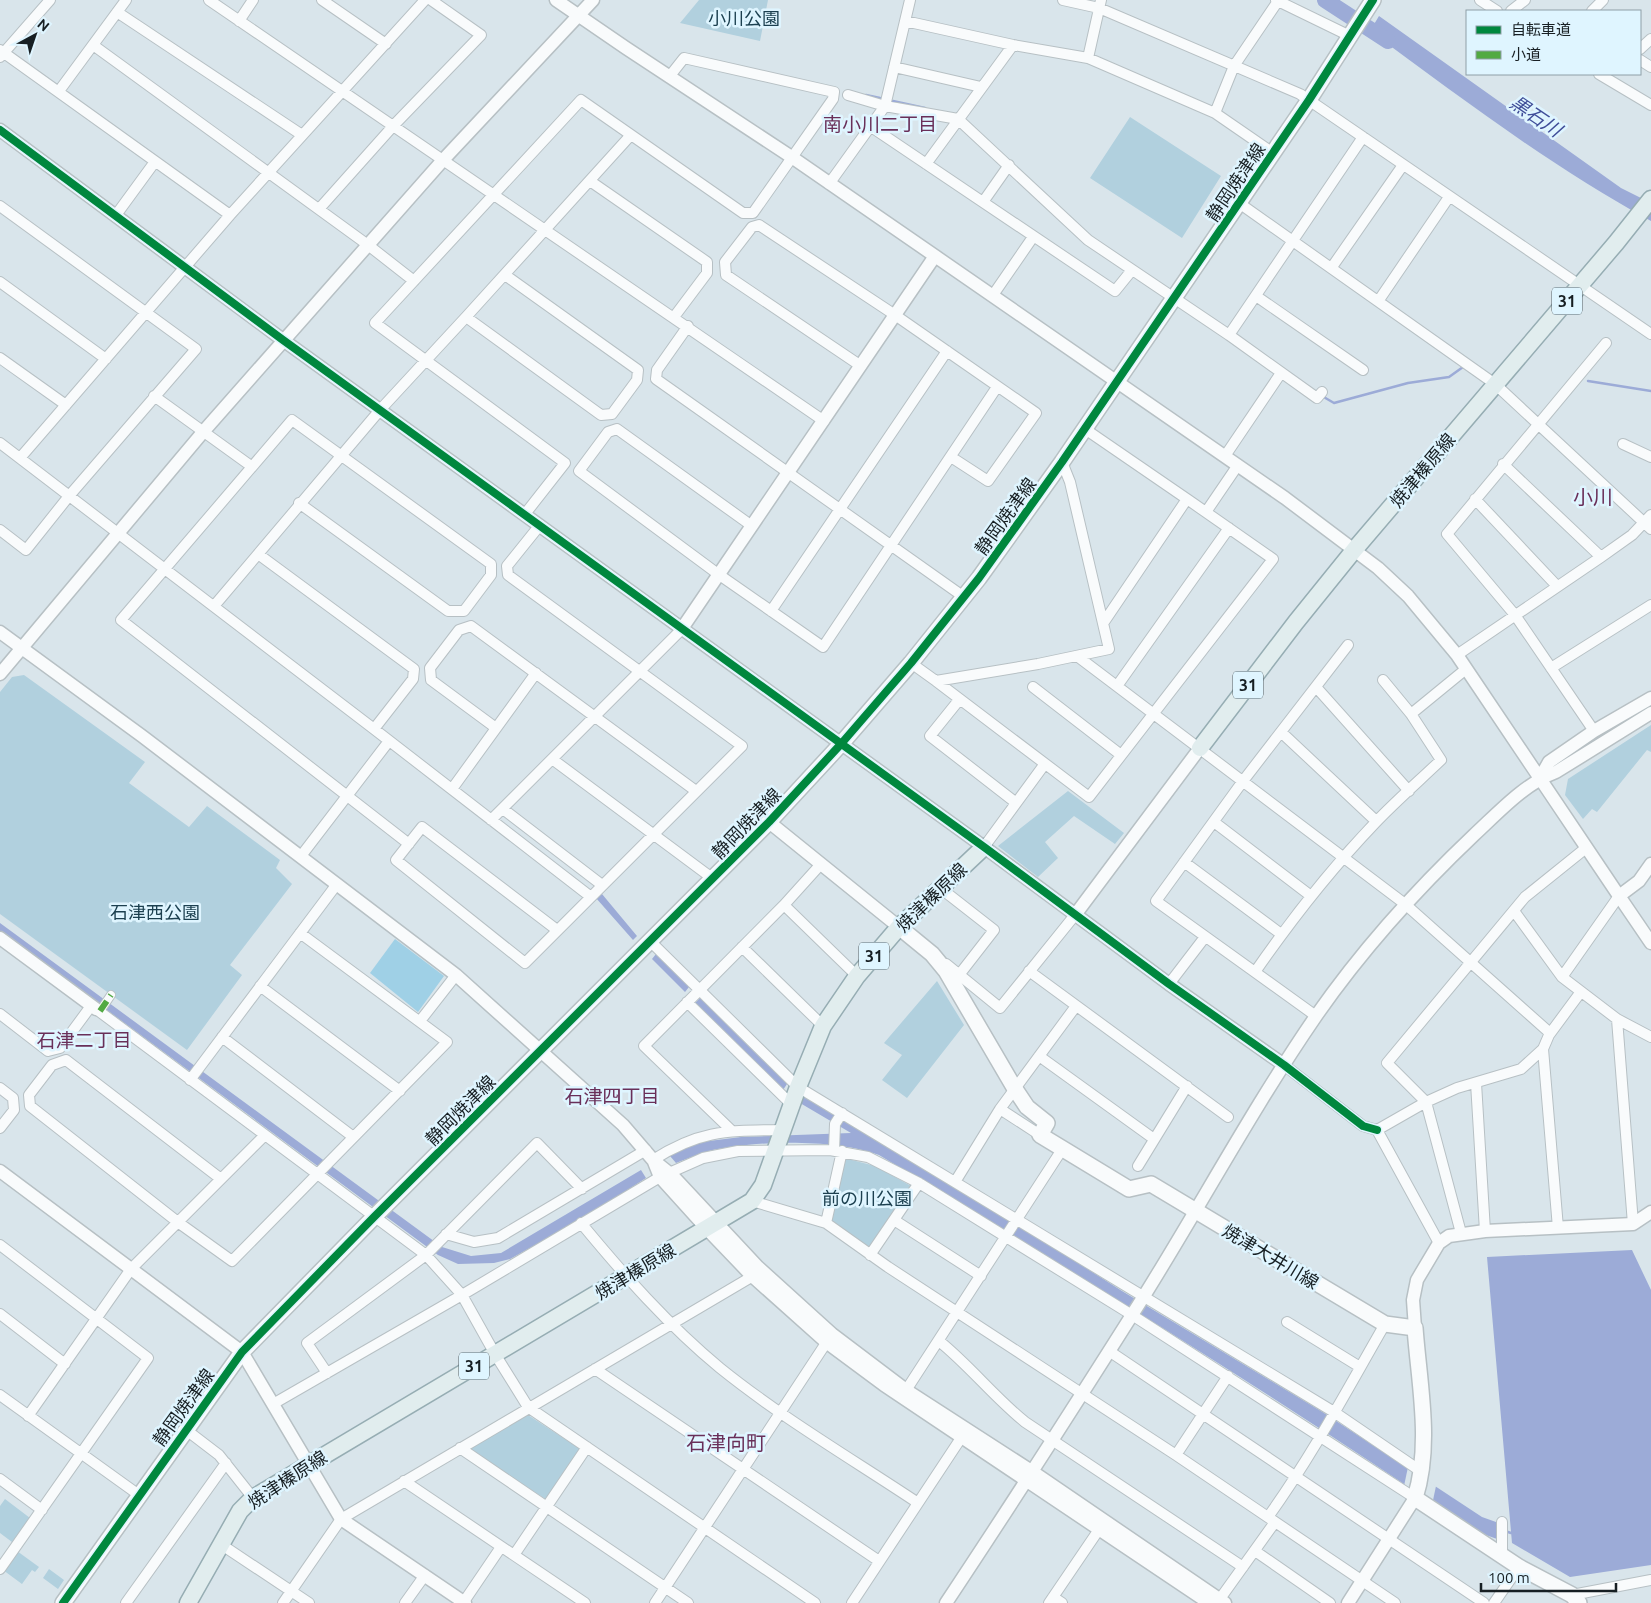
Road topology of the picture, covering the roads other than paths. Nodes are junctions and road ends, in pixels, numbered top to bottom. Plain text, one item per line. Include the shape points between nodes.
1 (50, 0) edge
2 (126, 0) edge
3 (209, 0) edge
4 (253, 0) edge
5 (322, 0) edge
6 (425, 0) edge
7 (431, 0) edge
8 (556, 0) edge
9 (593, 0) edge
10 (910, 0) edge
11 (1063, 0) edge
12 (1277, 0) edge
13 (1480, 0) edge
14 (1525, 0) edge
15 (1603, 0) edge
16 (1372, 2) edge
17 (1100, 4) edge
18 (1496, 10) edge
19 (1513, 10) edge
20 (1593, 10) edge
21 (117, 12) junction
22 (579, 15) junction
23 (239, 21) junction
24 (905, 21) junction
25 (1354, 31) junction
26 (1651, 39) edge
27 (386, 44) junction
28 (92, 45) junction
29 (1013, 45) junction
30 (1641, 48) edge
31 (1, 53) edge
32 (1088, 58) junction
33 (1234, 66) junction
34 (894, 68) junction
35 (1605, 75) edge
36 (668, 77) junction
37 (981, 87) junction
38 (58, 91) junction
39 (343, 91) junction
40 (848, 95) dead end
41 (1309, 100) junction
42 (885, 106) junction
43 (1651, 106) edge
44 (1215, 113) junction
45 (958, 119) junction
46 (394, 125) junction
47 (870, 126) junction
48 (0, 130) edge
49 (302, 135) junction
50 (630, 136) junction
51 (1363, 137) junction
52 (1273, 153) junction
53 (793, 158) junction
54 (443, 160) junction
55 (154, 163) junction
56 (926, 164) junction
57 (1009, 165) junction
58 (1403, 165) junction
59 (268, 173) junction
60 (590, 182) junction
61 (829, 184) junction
62 (495, 193) junction
63 (1449, 197) junction
64 (1651, 199) edge
65 (983, 202) junction
66 (1239, 203) junction
67 (0, 206) edge
68 (319, 209) junction
69 (116, 215) junction
70 (230, 216) junction
71 (545, 230) junction
72 (1032, 237) junction
73 (1293, 240) junction
74 (368, 245) junction
75 (935, 256) junction
76 (1332, 267) junction
77 (184, 268) junction
78 (1132, 270) junction
79 (505, 275) junction
80 (414, 281) junction
81 (0, 282) edge
82 (1580, 286) junction
83 (993, 295) junction
84 (1256, 296) junction
85 (1174, 298) junction
86 (1379, 300) junction
87 (146, 311) junction
88 (895, 315) junction
89 (674, 317) junction
90 (466, 318) junction
91 (688, 326) junction
92 (1651, 334) edge
93 (1229, 335) junction
94 (283, 340) junction
95 (1606, 343) dead end
96 (947, 351) junction
97 (0, 358) edge
98 (106, 359) junction
99 (426, 360) junction
100 (861, 366) junction
101 (1363, 370) dead end
102 (1281, 373) junction
103 (1118, 381) junction
104 (1496, 384) junction
105 (998, 388) junction
106 (1320, 394) dead end
107 (154, 396) junction
108 (66, 405) junction
109 (380, 410) junction
110 (824, 421) junction
111 (1538, 424) junction
112 (1085, 429) junction
113 (202, 432) junction
114 (0, 444) edge
115 (1622, 444) dead end
116 (342, 455) junction
117 (1225, 456) junction
118 (951, 457) junction
119 (1651, 457) edge
120 (20, 458) junction
121 (1062, 462) junction
122 (1504, 464) junction
123 (1238, 465) junction
124 (251, 466) junction
125 (788, 474) junction
126 (69, 496) junction
127 (1187, 499) junction
128 (1476, 499) junction
129 (299, 503) junction
130 (839, 509) junction
131 (1206, 512) junction
132 (525, 514) junction
133 (1651, 515) edge
134 (540, 525) junction
135 (752, 526) junction
136 (1648, 526) edge
137 (1229, 528) junction
138 (0, 530) edge
139 (118, 533) junction
140 (890, 545) junction
141 (1355, 549) junction
142 (258, 554) junction
143 (1601, 557) junction
144 (165, 570) junction
145 (718, 574) junction
146 (1557, 586) junction
147 (964, 597) junction
148 (1651, 605) edge
149 (214, 606) junction
150 (771, 611) junction
151 (1515, 615) junction
152 (1104, 622) junction
153 (681, 630) junction
154 (0, 632) edge
155 (1348, 645) dead end
156 (22, 648) junction
157 (1456, 655) junction
158 (1077, 656) junction
159 (911, 663) junction
160 (1551, 668) junction
161 (1466, 669) junction
162 (640, 670) junction
163 (536, 673) junction
164 (0, 674) edge
165 (1383, 680) dead end
166 (936, 681) junction
167 (1117, 686) junction
168 (1032, 687) dead end
169 (1316, 688) junction
170 (1651, 698) edge
171 (959, 700) junction
172 (1651, 713) edge
173 (1154, 714) junction
174 (1411, 714) junction
175 (595, 716) junction
176 (374, 728) junction
177 (496, 728) junction
178 (1594, 731) junction
179 (1281, 732) junction
180 (389, 740) junction
181 (841, 744) junction
182 (1200, 748) junction
183 (1121, 755) junction
184 (552, 759) junction
185 (1044, 765) junction
186 (1540, 778) junction
187 (1243, 781) junction
188 (452, 789) junction
189 (696, 791) junction
190 (1409, 791) junction
191 (346, 796) junction
192 (1016, 802) junction
193 (503, 809) junction
194 (491, 820) junction
195 (769, 822) junction
196 (1214, 822) junction
197 (1376, 822) junction
198 (654, 835) junction
199 (408, 844) junction
200 (984, 847) junction
201 (1586, 848) junction
202 (301, 856) junction
203 (1344, 857) junction
204 (1184, 862) junction
205 (821, 864) junction
206 (1651, 864) edge
207 (712, 878) junction
208 (337, 884) junction
209 (602, 885) junction
210 (939, 887) junction
211 (1311, 896) junction
212 (1619, 896) junction
213 (591, 897) junction
214 (1405, 904) junction
215 (784, 906) junction
216 (1514, 911) junction
217 (1075, 915) junction
218 (899, 927) junction
219 (557, 930) junction
220 (300, 933) junction
221 (1281, 934) junction
222 (1205, 937) junction
223 (0, 938) edge
224 (650, 941) junction
225 (1651, 943) edge
226 (742, 947) junction
227 (932, 954) junction
228 (1471, 962) junction
229 (1030, 971) junction
230 (1255, 972) junction
231 (456, 975) junction
232 (959, 975) junction
233 (857, 976) junction
234 (1562, 977) junction
235 (1169, 984) junction
236 (260, 986) junction
237 (699, 990) junction
238 (1580, 993) junction
239 (111, 995) dead end
240 (687, 1002) junction
241 (1076, 1006) junction
242 (96, 1009) junction
243 (0, 1014) edge
244 (1316, 1016) junction
245 (1617, 1019) junction
246 (420, 1021) junction
247 (823, 1026) junction
248 (1550, 1033) junction
249 (1651, 1036) edge
250 (222, 1037) junction
251 (1543, 1049) junction
252 (540, 1050) junction
253 (1039, 1056) junction
254 (1284, 1065) junction
255 (191, 1078) junction
256 (1476, 1083) junction
257 (1187, 1086) junction
258 (0, 1088) edge
259 (1015, 1089) junction
260 (400, 1091) junction
261 (795, 1095) junction
262 (1426, 1102) junction
263 (1000, 1110) junction
264 (1228, 1117) dead end
265 (838, 1121) junction
266 (0, 1128) edge
267 (731, 1130) junction
268 (1377, 1130) junction
269 (1040, 1135) junction
270 (264, 1136) junction
271 (352, 1136) junction
272 (1154, 1139) junction
273 (780, 1141) junction
274 (1063, 1148) junction
275 (836, 1150) junction
276 (649, 1155) junction
277 (1138, 1166) dead end
278 (0, 1171) edge
279 (318, 1173) junction
280 (665, 1175) junction
281 (221, 1179) junction
282 (919, 1182) junction
283 (955, 1182) junction
284 (582, 1188) junction
285 (752, 1201) junction
286 (1196, 1211) junction
287 (379, 1212) junction
288 (1651, 1212) edge
289 (894, 1220) junction
290 (1017, 1221) junction
291 (179, 1222) junction
292 (581, 1223) junction
293 (826, 1223) junction
294 (1634, 1224) junction
295 (711, 1226) junction
296 (1558, 1228) junction
297 (1485, 1231) junction
298 (1461, 1233) junction
299 (446, 1234) junction
300 (1007, 1237) junction
301 (1439, 1243) junction
302 (0, 1245) edge
303 (427, 1254) junction
304 (870, 1255) junction
305 (131, 1269) junction
306 (753, 1276) junction
307 (981, 1276) junction
308 (625, 1277) junction
309 (462, 1295) junction
310 (1143, 1297) junction
311 (958, 1312) junction
312 (0, 1314) edge
313 (1132, 1315) junction
314 (97, 1319) junction
315 (1287, 1322) dead end
316 (672, 1324) junction
317 (1385, 1324) junction
318 (1415, 1328) junction
319 (829, 1338) junction
320 (939, 1341) junction
321 (1109, 1351) junction
322 (242, 1352) junction
323 (495, 1354) junction
324 (66, 1364) junction
325 (1360, 1367) junction
326 (595, 1368) junction
327 (327, 1373) junction
328 (1228, 1376) junction
329 (1081, 1393) junction
330 (904, 1394) junction
331 (0, 1395) edge
332 (273, 1404) junction
333 (528, 1407) junction
334 (780, 1412) junction
335 (1334, 1412) junction
336 (1202, 1414) junction
337 (28, 1416) junction
338 (185, 1429) junction
339 (1322, 1437) junction
340 (961, 1438) junction
341 (1053, 1439) junction
342 (587, 1447) junction
343 (460, 1448) junction
344 (80, 1454) junction
345 (1176, 1455) junction
346 (226, 1463) junction
347 (309, 1464) junction
348 (743, 1469) junction
349 (1421, 1474) junction
350 (1029, 1477) junction
351 (1297, 1478) junction
352 (0, 1479) edge
353 (404, 1481) junction
354 (139, 1495) junction
355 (1416, 1496) junction
356 (253, 1498) junction
357 (918, 1503) junction
358 (547, 1507) junction
359 (42, 1510) junction
360 (341, 1519) junction
361 (1271, 1520) junction
362 (1502, 1522) dead end
363 (704, 1528) junction
364 (1100, 1528) junction
365 (1390, 1539) junction
366 (222, 1545) junction
367 (501, 1547) junction
368 (1503, 1549) junction
369 (1255, 1551) junction
370 (514, 1555) junction
371 (879, 1561) junction
372 (1243, 1567) junction
373 (1519, 1567) junction
374 (0, 1569) edge
375 (424, 1575) junction
376 (1651, 1580) edge
377 (1362, 1582) junction
378 (665, 1587) junction
379 (291, 1591) junction
380 (1575, 1599) edge
381 (1055, 1601) edge
382 (1218, 1602) edge
383 (63, 1603) edge
384 (126, 1603) edge
385 (188, 1603) edge
386 (283, 1603) edge
387 (309, 1603) edge
388 (405, 1603) edge
389 (464, 1603) edge
390 (584, 1603) edge
391 (655, 1603) edge
392 (688, 1603) edge
393 (815, 1603) edge
394 (852, 1603) edge
395 (946, 1603) edge
396 (1330, 1603) edge
397 (1348, 1603) edge
398 (1395, 1603) edge
399 (1484, 1603) edge
400 (1494, 1603) edge

1 - 31 street
2 - 21 street
3 - 23 street
4 - 23 street
5 - 27 street
6 - 27 street
7 - 46 street via 481,35
8 - 22 street
9 - 22 street
10 - 24 street
11 - 17 street
12 - 25 street
12 - 33 street
13 - 18 street
14 - 19 street
15 - 20 street
16 - 25 main road, 静岡焼津線
17 - 32 street
17 - 33 street
21 - 28 street
21 - 49 street
22 - 36 street
22 - 54 street
23 - 39 street
24 - 29 street
24 - 34 street
25 - 41 main road, 静岡焼津線
26 - 30 street
27 - 39 street
28 - 38 street
28 - 59 street
29 - 32 street
29 - 37 street
31 - 38 street
32 - 44 street
33 - 41 street
33 - 44 street
34 - 37 street
34 - 42 street
35 - 43 street
36 - 53 street
36 - 53 street via 684,58 834,92 833,99
37 - 45 street
38 - 55 street
39 - 46 street
39 - 49 street
40 - 42 street
41 - 51 street
41 - 52 main road, 静岡焼津線
42 - 45 street
42 - 47 street
44 - 52 street
45 - 56 street
45 - 57 street
46 - 54 street
46 - 68 street
47 - 56 street
47 - 61 street
48 - 69 street
49 - 59 street
50 - 53 street via 743,213 753,213
50 - 60 street
50 - 62 street via 581,100
51 - 58 street
51 - 73 street
52 - 66 main road, 静岡焼津線
53 - 61 street
54 - 62 street
54 - 74 street
55 - 69 street
55 - 70 street
56 - 65 street
57 - 65 street
57 - 78 street via 1088,240
58 - 63 street
58 - 76 street
59 - 68 street
59 - 70 street
60 - 71 street
60 - 89 street via 707,262 707,273
61 - 75 street
62 - 71 street
62 - 80 street
63 - 82 street
63 - 86 street
64 - 82 main road, 焼津榛原線 / 31
65 - 72 street
66 - 73 street
66 - 85 main road, 静岡焼津線
67 - 87 street
68 - 74 street
69 - 77 street
70 - 77 street
71 - 79 street
71 - 89 street
72 - 78 street via 1115,292
72 - 83 street
73 - 76 street
73 - 84 street
74 - 80 street
74 - 94 street
75 - 83 street
75 - 88 street
76 - 86 street
77 - 87 street
77 - 94 street
78 - 85 street
79 - 90 street
79 - 90 street via 638,370 637,380 612,414 601,416
80 - 99 street via 375,323
81 - 98 street
82 - 92 street
82 - 104 main road, 焼津榛原線 / 31
83 - 103 street
84 - 93 street
84 - 101 street
85 - 93 street
85 - 103 main road, 静岡焼津線
86 - 104 street
87 - 98 street
87 - 107 street via 196,348
88 - 96 street
88 - 100 street
88 - 100 street via 759,225 752,227 725,262 726,275
89 - 91 street
90 - 99 street
91 - 110 street
91 - 125 street via 657,370 656,379
93 - 102 street
94 - 109 street
94 - 113 street
95 - 111 street
96 - 105 street
96 - 130 street
97 - 108 street
98 - 108 street
99 - 109 street
99 - 132 street via 565,462
100 - 110 street
102 - 106 street via 1317,398
102 - 117 street
103 - 112 main road, 静岡焼津線
103 - 117 street
104 - 111 street
104 - 141 main road, 焼津榛原線 / 31
105 - 118 street
105 - 118 street via 1036,413 988,481
107 - 113 street
107 - 126 street
108 - 120 street
109 - 116 street
109 - 132 street
110 - 125 street
111 - 122 street
111 - 136 street
112 - 121 main road, 静岡焼津線
112 - 127 street
113 - 124 street
113 - 139 street
114 - 120 street
115 - 119 street
116 - 124 street via 292,420
116 - 129 street
116 - 129 street via 491,564 491,575 464,611 448,611
117 - 123 street
118 - 140 street
120 - 126 street
121 - 147 main road, 静岡焼津線
121 - 152 street via 1070,482
122 - 128 street
122 - 143 street
123 - 131 street
123 - 141 street
124 - 144 street
125 - 130 street
125 - 135 street
126 - 138 street via 26,550
126 - 139 street
127 - 131 street
127 - 152 street
128 - 146 street
128 - 151 street via 1447,534
129 - 142 street
130 - 140 street
130 - 150 street
131 - 137 street
132 - 134 street
133 - 136 street
134 - 153 street
134 - 162 street via 507,566 508,575
135 - 145 street
135 - 145 street via 618,429 608,432 579,471
136 - 143 street
137 - 167 street
137 - 173 street via 1273,559
139 - 144 street
139 - 156 street
140 - 147 street
140 - 150 street via 823,647
141 - 157 street via 1408,596
141 - 182 main road, 焼津榛原線 / 31
142 - 149 street
142 - 176 street via 414,669 413,679
143 - 146 street
144 - 149 street
144 - 191 street via 121,620
145 - 150 street
145 - 153 street
146 - 151 street
147 - 159 main road, 静岡焼津線
148 - 160 street
149 - 176 street
151 - 157 street
151 - 160 street
152 - 158 street via 1109,648
153 - 162 street
153 - 181 street
154 - 156 street
155 - 169 street
156 - 164 street
156 - 202 street
157 - 161 street
158 - 166 street
158 - 167 street
159 - 166 street
159 - 181 main road, 静岡焼津線
160 - 178 street
161 - 174 street
161 - 186 street
162 - 175 street
162 - 189 street via 742,746
163 - 175 street
163 - 177 street
163 - 177 street via 471,626 459,630 430,668 431,680
165 - 174 street
166 - 171 street
167 - 173 street
168 - 183 street
169 - 179 street
169 - 190 street
170 - 178 street
171 - 185 street
171 - 192 street via 930,736
172 - 186 street via 1556,772
173 - 182 street
173 - 183 street
174 - 190 street via 1442,760
175 - 184 street
175 - 189 street
176 - 180 street
177 - 188 street
178 - 186 street via 1549,762
179 - 187 street
179 - 197 street
180 - 188 street
180 - 191 street
181 - 195 main road, 静岡焼津線
181 - 200 street
182 - 187 street
182 - 217 street
183 - 185 street via 1089,797
184 - 193 street
184 - 198 street
185 - 192 street
186 - 201 street
186 - 214 street via 1468,841
187 - 196 street
187 - 203 street
188 - 194 street
189 - 198 street
190 - 197 street
191 - 199 street
191 - 202 street
192 - 200 street
193 - 194 street
193 - 209 street
194 - 213 street
195 - 205 street
195 - 207 main road, 静岡焼津線
196 - 204 street
196 - 211 street
197 - 203 street
198 - 207 street
198 - 209 street
199 - 219 street via 422,826
199 - 219 street via 396,860 525,963
200 - 210 main road, 焼津榛原線 / 31
200 - 217 street
201 - 212 street
201 - 216 street via 1526,897
202 - 208 street
203 - 211 street
203 - 214 street
204 - 221 street
204 - 222 street via 1156,901
205 - 215 street
205 - 218 street
206 - 212 street via 1639,881
207 - 224 main road, 静岡焼津線
208 - 220 street
208 - 231 street
209 - 213 street
210 - 218 main road, 焼津榛原線 / 31
210 - 232 street via 994,930
211 - 221 street
212 - 225 street
212 - 234 street
213 - 219 street
214 - 228 street
214 - 244 street
215 - 226 street
215 - 233 street
216 - 228 street
216 - 234 street
217 - 229 street
217 - 235 street
218 - 227 main road
218 - 233 main road, 焼津榛原線 / 31
220 - 236 street
220 - 246 street
221 - 230 street
222 - 230 street
222 - 235 street
223 - 242 street
224 - 237 street
224 - 252 main road, 静岡焼津線
226 - 237 street
226 - 247 street
227 - 232 street
227 - 259 main road via 946,971
228 - 248 street
228 - 262 street via 1387,1063
229 - 232 street via 1000,1008
229 - 241 street
230 - 244 street
231 - 246 street
231 - 252 street
233 - 247 main road, 焼津榛原線 / 31
234 - 238 street
235 - 254 street
236 - 250 street
236 - 260 street
237 - 240 street
237 - 261 street
238 - 245 street
238 - 248 street
239 - 242 street
240 - 261 street
240 - 267 street via 644,1046
241 - 253 street
241 - 257 street
242 - 243 street via 60,1048 48,1051
242 - 255 street
244 - 254 street
245 - 249 street
245 - 294 street
246 - 260 street via 447,1042
247 - 261 main road, 焼津榛原線 / 31
248 - 251 street
250 - 255 street
250 - 271 street
251 - 256 street via 1521,1069
251 - 296 street
252 - 276 street via 595,1098
252 - 287 main road, 静岡焼津線
253 - 259 street
253 - 272 street
254 - 268 street via 1363,1126
254 - 286 street
255 - 270 street
256 - 262 street
256 - 297 street
257 - 264 street
257 - 272 street
258 - 266 street via 13,1098 14,1110
259 - 263 street
259 - 269 main road via 1027,1107 1047,1123
260 - 271 street
261 - 265 street
261 - 273 main road, 焼津榛原線 / 31
262 - 268 street
262 - 298 street
263 - 269 street
263 - 283 street
265 - 275 street
265 - 283 street
267 - 273 street
267 - 276 street
268 - 301 street
269 - 274 main road, 焼津大井川線
270 - 279 street
270 - 281 street
271 - 279 street
272 - 277 street
273 - 275 street
273 - 280 street via 703,1158
273 - 285 main road, 焼津榛原線 / 31 via 764,1185
274 - 286 main road, 焼津大井川線 via 1129,1189 1152,1184
274 - 290 street
275 - 282 street via 884,1163
275 - 293 street
276 - 280 street
276 - 284 street
278 - 305 street
279 - 287 street
279 - 291 street via 232,1260
280 - 292 street
280 - 295 street
281 - 291 street
281 - 291 street via 66,1060 52,1065 29,1095 30,1106
282 - 289 street
282 - 300 street
283 - 290 street
284 - 299 street via 498,1238 474,1242
284 - 299 street via 537,1143
285 - 293 street
285 - 295 main road, 焼津榛原線 / 31
286 - 310 street
286 - 317 main road, 焼津大井川線
287 - 303 street
287 - 322 main road, 静岡焼津線
288 - 294 street
289 - 304 street
289 - 307 street
290 - 300 street
290 - 310 street
291 - 305 street
292 - 308 street
292 - 309 street
293 - 304 street
294 - 296 street
295 - 306 street
295 - 308 main road, 焼津榛原線 / 31
295 - 319 street
296 - 297 street
297 - 298 street
298 - 301 street
299 - 303 street
300 - 307 street
300 - 313 street
301 - 318 street via 1417,1280 1413,1300
302 - 314 street
303 - 309 street
303 - 327 street via 307,1343
304 - 311 street
305 - 314 street
305 - 322 street
306 - 316 street
306 - 319 street
307 - 311 street
308 - 316 street
308 - 323 main road, 焼津榛原線 / 31
309 - 323 street
309 - 327 street
310 - 313 street
310 - 335 street
311 - 320 street
311 - 329 street
312 - 324 street
313 - 321 street
313 - 328 street
314 - 324 street
314 - 344 street via 148,1358
315 - 325 street
316 - 326 street
316 - 334 street via 720,1368
317 - 318 main road, 焼津大井川線
317 - 325 street
318 - 349 main road via 1423,1439
319 - 330 street
319 - 334 street
320 - 330 street
320 - 341 street via 966,1363 999,1402
321 - 329 street
321 - 336 street
322 - 332 street
322 - 338 main road, 静岡焼津線
323 - 333 street
323 - 347 main road, 焼津榛原線 / 31
324 - 337 street
325 - 335 street
326 - 333 street
326 - 348 street
327 - 332 street
328 - 336 street
328 - 339 street
329 - 341 street
329 - 345 street
330 - 340 street
330 - 350 street
331 - 337 street
332 - 347 street
333 - 342 street
333 - 343 street
334 - 348 street
334 - 357 street
335 - 339 street
335 - 349 street
336 - 345 street
336 - 351 street
337 - 344 street
338 - 346 street
338 - 354 main road, 静岡焼津線
339 - 351 street
339 - 355 street
340 - 350 street
340 - 357 street
341 - 350 street
341 - 372 street
342 - 358 street
342 - 363 street
343 - 353 street
343 - 358 street
344 - 354 street
344 - 359 street
345 - 361 street
346 - 356 street
346 - 384 street
347 - 356 main road, 焼津榛原線 / 31
347 - 360 street
348 - 363 street
348 - 371 street
349 - 355 main road
350 - 364 street
350 - 382 street
350 - 395 street
351 - 361 street
351 - 365 street
352 - 359 street
353 - 360 street
353 - 367 street
354 - 383 main road, 静岡焼津線
355 - 365 street
355 - 368 main road
356 - 366 main road, 焼津榛原線 / 31 via 240,1511
357 - 371 street
358 - 370 street
358 - 378 street
359 - 374 street
360 - 375 street
360 - 379 street
361 - 369 street
361 - 377 street
362 - 368 street
363 - 378 street
363 - 393 street
364 - 381 street
364 - 382 street
365 - 377 street
365 - 399 street
366 - 379 street
366 - 385 main road, 焼津榛原線 / 31
367 - 370 street
367 - 389 street
368 - 373 main road
369 - 372 street
369 - 396 street
370 - 390 street
371 - 394 street
372 - 382 street
373 - 380 main road
373 - 400 street
375 - 388 street
375 - 389 street
376 - 380 street
377 - 397 street
377 - 398 street
378 - 391 street
378 - 392 street
379 - 386 street
379 - 387 street

